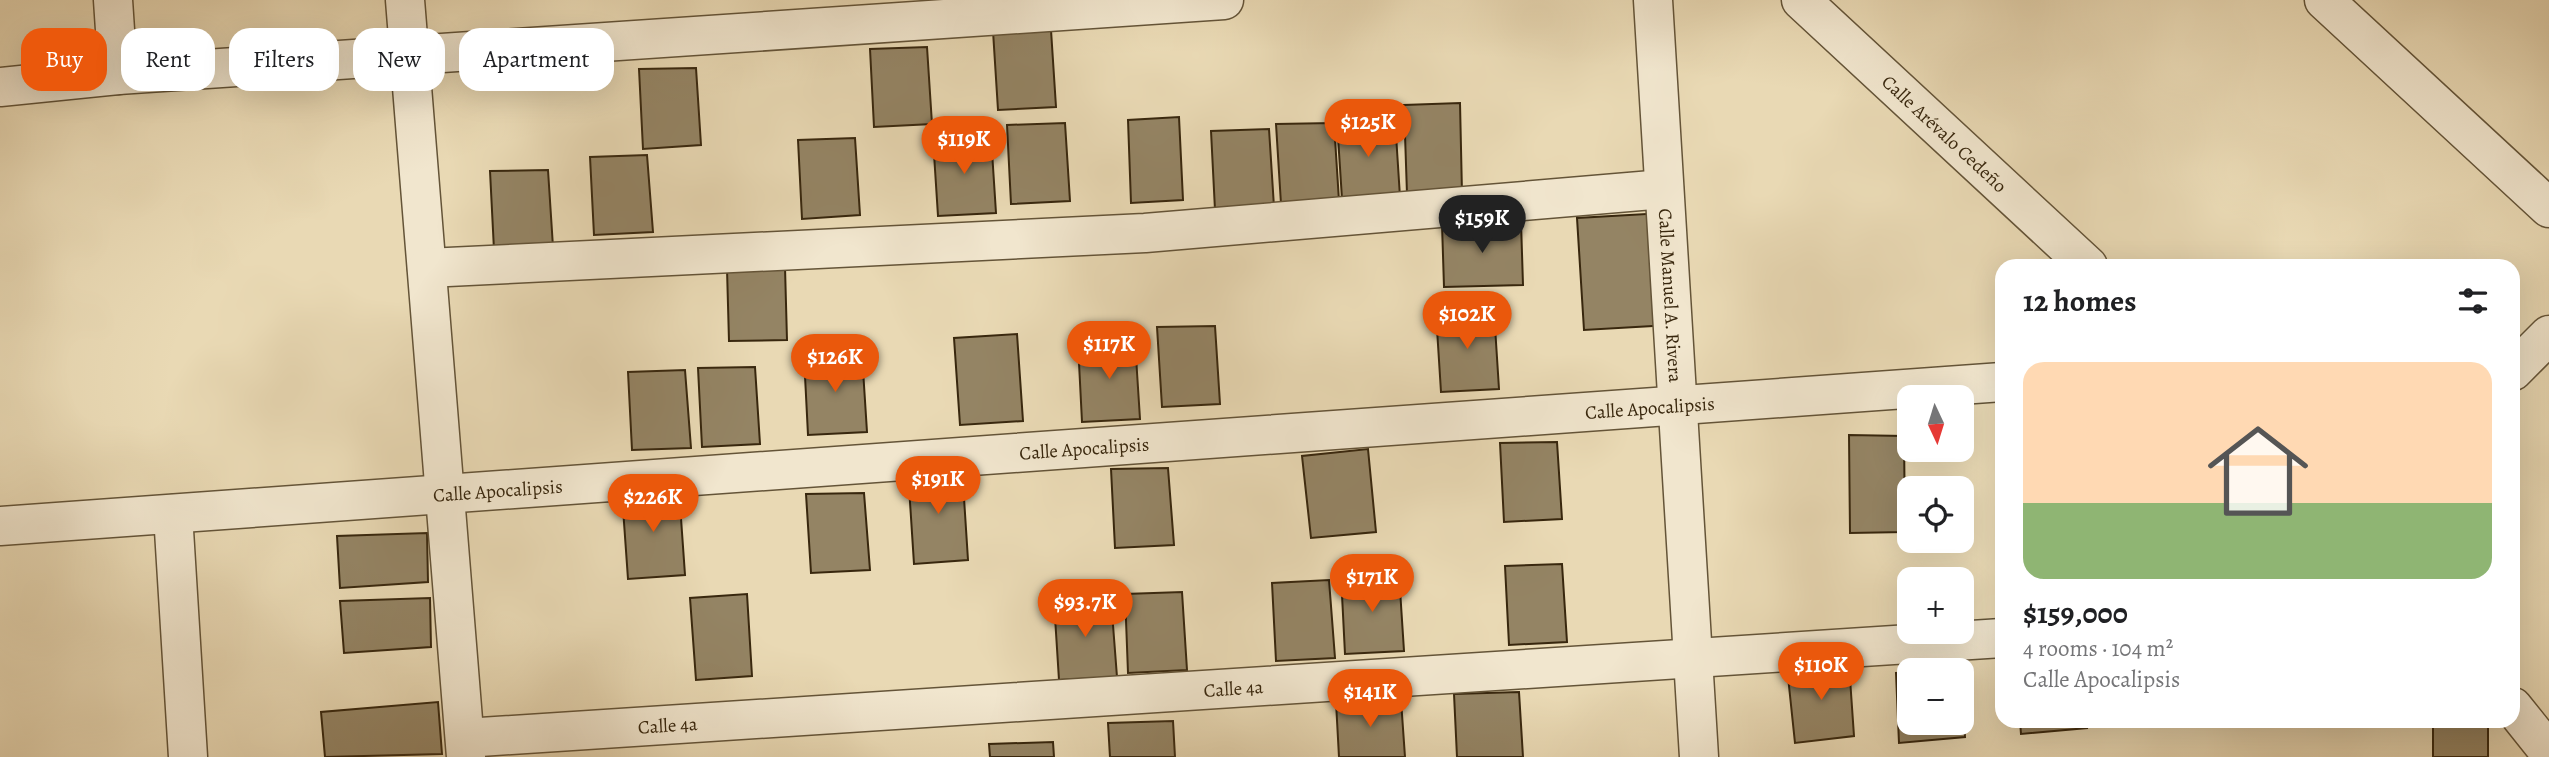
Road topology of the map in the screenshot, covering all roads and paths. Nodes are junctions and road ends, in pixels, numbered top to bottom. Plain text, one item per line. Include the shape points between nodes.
1 (113, 0) edge
2 (405, 0) edge
3 (1224, 0) edge
4 (1653, 0) edge
5 (1801, 0) edge
6 (2324, 0) edge
7 (407, 28) edge
8 (445, 55) edge
9 (353, 61) edge
10 (118, 75) junction
11 (0, 87) edge
12 (413, 91) edge
13 (1664, 189) junction
14 (2549, 208) edge
15 (2080, 259) edge
16 (427, 268) junction
17 (2549, 335) edge
18 (2520, 364) edge
19 (1995, 383) edge
20 (1677, 406) junction
21 (445, 495) junction
22 (173, 513) junction
23 (0, 526) edge
24 (1995, 638) edge
25 (1693, 658) junction
26 (465, 747) edge
27 (188, 757) edge
28 (1699, 757) edge

1 - 10 street
2 - 7 street
3 - 8 street
4 - 13 street, Calle Manuel A. Rivera
5 - 15 street, Calle Arévalo Cedeño
6 - 14 street
9 - 10 street
10 - 11 street
12 - 16 street
13 - 16 street via 1145,233
13 - 20 street, Calle Manuel A. Rivera
16 - 21 street
17 - 18 street
19 - 20 street, Calle Apocalipsis
20 - 21 street, Calle Apocalipsis
20 - 25 street, Calle Manuel A. Rivera
21 - 22 street, Calle Apocalipsis
21 - 26 street
22 - 23 street, Calle Apocalipsis
22 - 27 street
24 - 25 street, Calle 4a
25 - 26 street, Calle 4a
25 - 28 street, Calle Manuel A. Rivera

